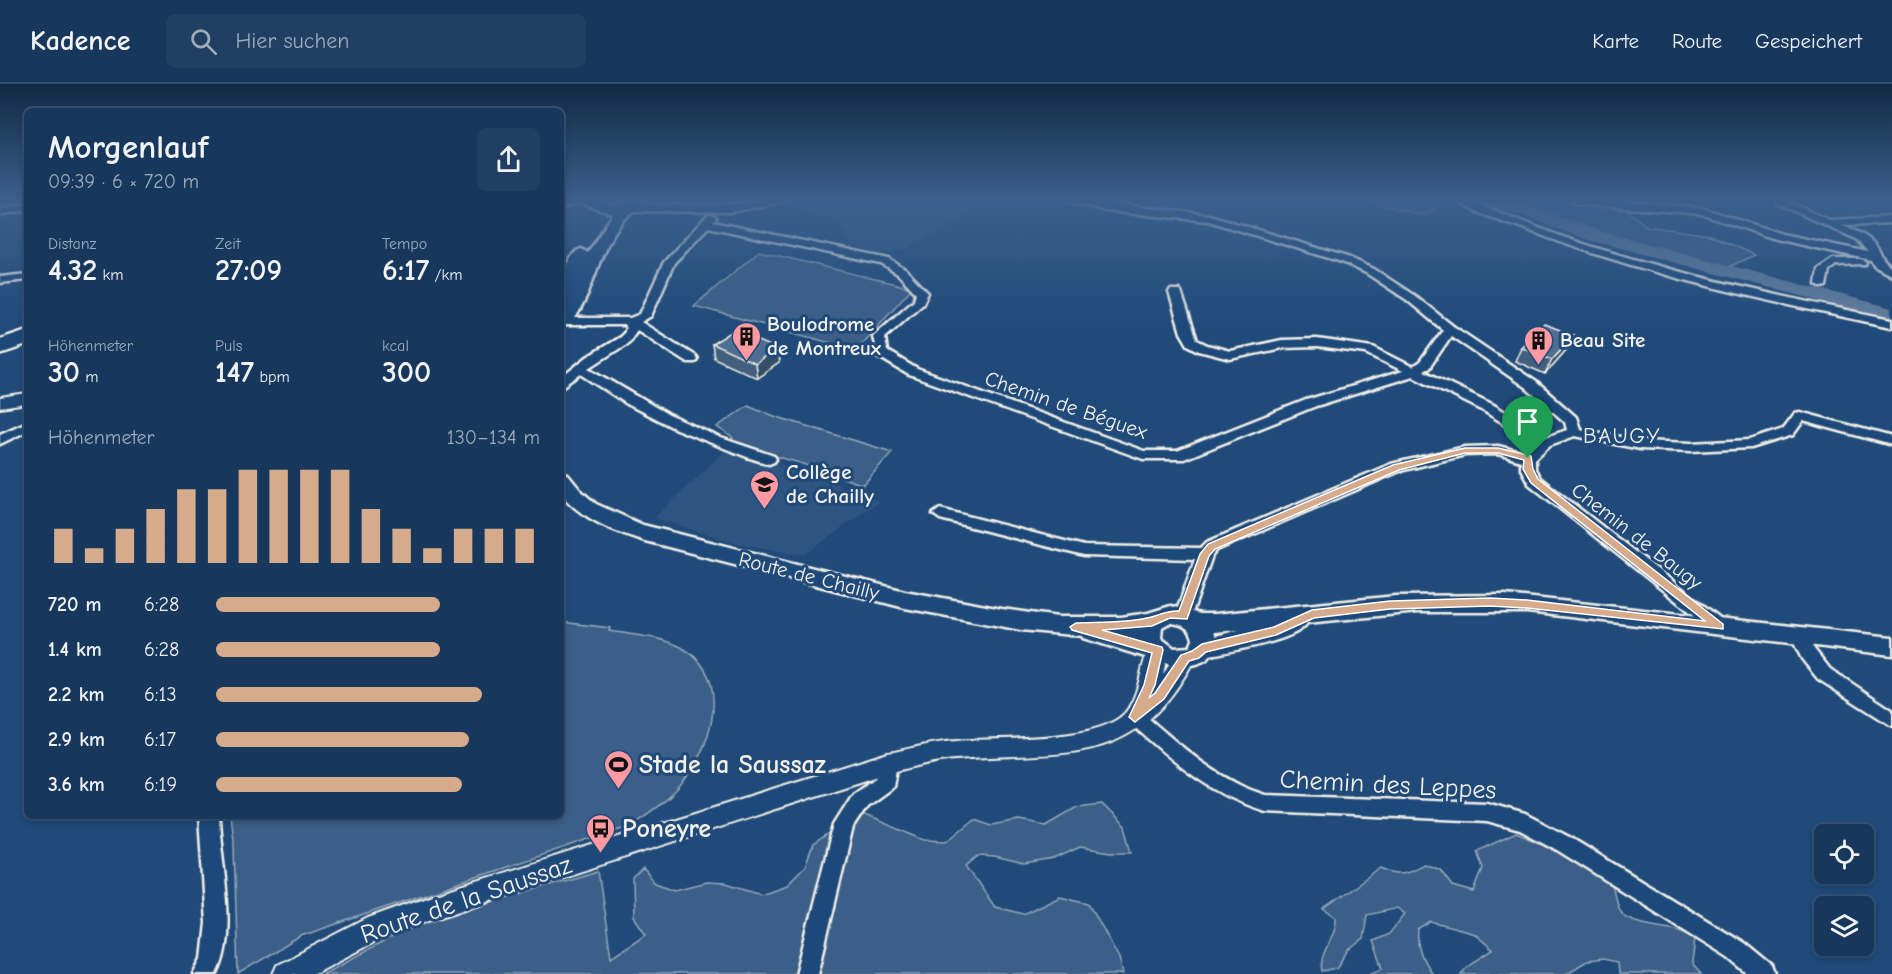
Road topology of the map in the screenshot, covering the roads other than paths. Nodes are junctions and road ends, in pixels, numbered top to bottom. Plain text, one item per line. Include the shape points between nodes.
1 (584, 243) edge
2 (602, 243) edge
3 (687, 243) edge
4 (796, 243) edge
5 (1292, 243) edge
6 (1571, 243) edge
7 (1801, 243) edge
8 (1866, 243) edge
9 (1876, 260) junction
10 (1892, 272) edge
11 (24, 277) edge
12 (0, 280) edge
13 (1822, 284) dead end
14 (1175, 292) dead end
15 (564, 296) edge
16 (564, 321) edge
17 (632, 322) junction
18 (564, 323) edge
19 (1892, 323) edge
20 (24, 328) edge
21 (1449, 329) junction
22 (0, 336) edge
23 (24, 338) edge
24 (0, 347) edge
25 (691, 359) dead end
26 (581, 369) junction
27 (1413, 372) junction
28 (564, 382) edge
29 (24, 399) edge
30 (0, 403) edge
31 (24, 428) edge
32 (1574, 432) junction
33 (0, 440) edge
34 (1892, 441) edge
35 (1545, 442) junction
36 (1528, 458) junction
37 (769, 459) dead end
38 (564, 484) edge
39 (940, 514) dead end
40 (1205, 554) junction
41 (1312, 614) junction
42 (1190, 619) junction
43 (1152, 622) junction
44 (1719, 626) junction
45 (1076, 627) junction
46 (1797, 635) junction
47 (1892, 646) edge
48 (1158, 650) junction
49 (1194, 653) junction
50 (1135, 717) junction
51 (1892, 719) edge
52 (888, 763) junction
53 (209, 819) edge
54 (206, 974) edge
55 (286, 974) edge
56 (807, 974) edge
57 (1764, 974) edge

1 - 15 main road
2 - 16 main road via 575,309
3 - 17 street via 665,269 645,316
4 - 27 street, Chemin de Béguex via 885,261 922,293 920,301 879,336 881,353 913,372 1143,454 1179,456 1311,403
5 - 21 street via 1370,272 1411,297
6 - 19 street via 1697,280
7 - 9 street
8 - 9 street
9 - 10 street
9 - 13 street via 1833,262 1824,269
11 - 12 street
14 - 27 street via 1192,342 1216,353 1230,356 1282,344 1344,345 1369,350
17 - 18 street
17 - 25 street
17 - 26 street via 628,336
20 - 22 highway
21 - 27 street, Chemin de Béguex via 1425,365
21 - 32 street via 1530,384 1571,420
23 - 24 highway
26 - 28 street
26 - 37 street via 633,402 710,439
27 - 35 street via 1487,407
29 - 30 street
31 - 33 street
32 - 34 street via 1640,445 1751,444 1788,432 1800,416
32 - 35 street
35 - 36 street
36 - 40 street via 1498,450 1465,451 1396,467 1212,546
36 - 44 street, Chemin de Baugy via 1534,481
38 - 45 main road, Route de Chailly via 598,515 651,535 921,603
39 - 40 street via 1084,551
40 - 42 street
41 - 42 main road via 1233,623
41 - 44 main road via 1390,605 1490,602
41 - 49 main road via 1276,631
42 - 43 main road via 1164,615
42 - 49 main road via 1204,633
43 - 45 main road, Route de Chailly
43 - 48 main road via 1148,638
44 - 46 main road
45 - 48 main road, Route de Chailly
46 - 47 main road
46 - 51 street via 1824,674
48 - 49 main road via 1168,656
48 - 50 street via 1150,685
49 - 50 street, Route de la Saussaz via 1160,696
50 - 52 street, Route de la Saussaz via 1102,738 1072,744 953,750
50 - 57 street, Chemin des Leppes via 1213,782 1246,799 1487,812 1525,823 1736,950
52 - 55 street, Route de la Saussaz via 432,907 376,927
52 - 56 street via 886,781 860,801 844,824
53 - 54 street via 217,945

